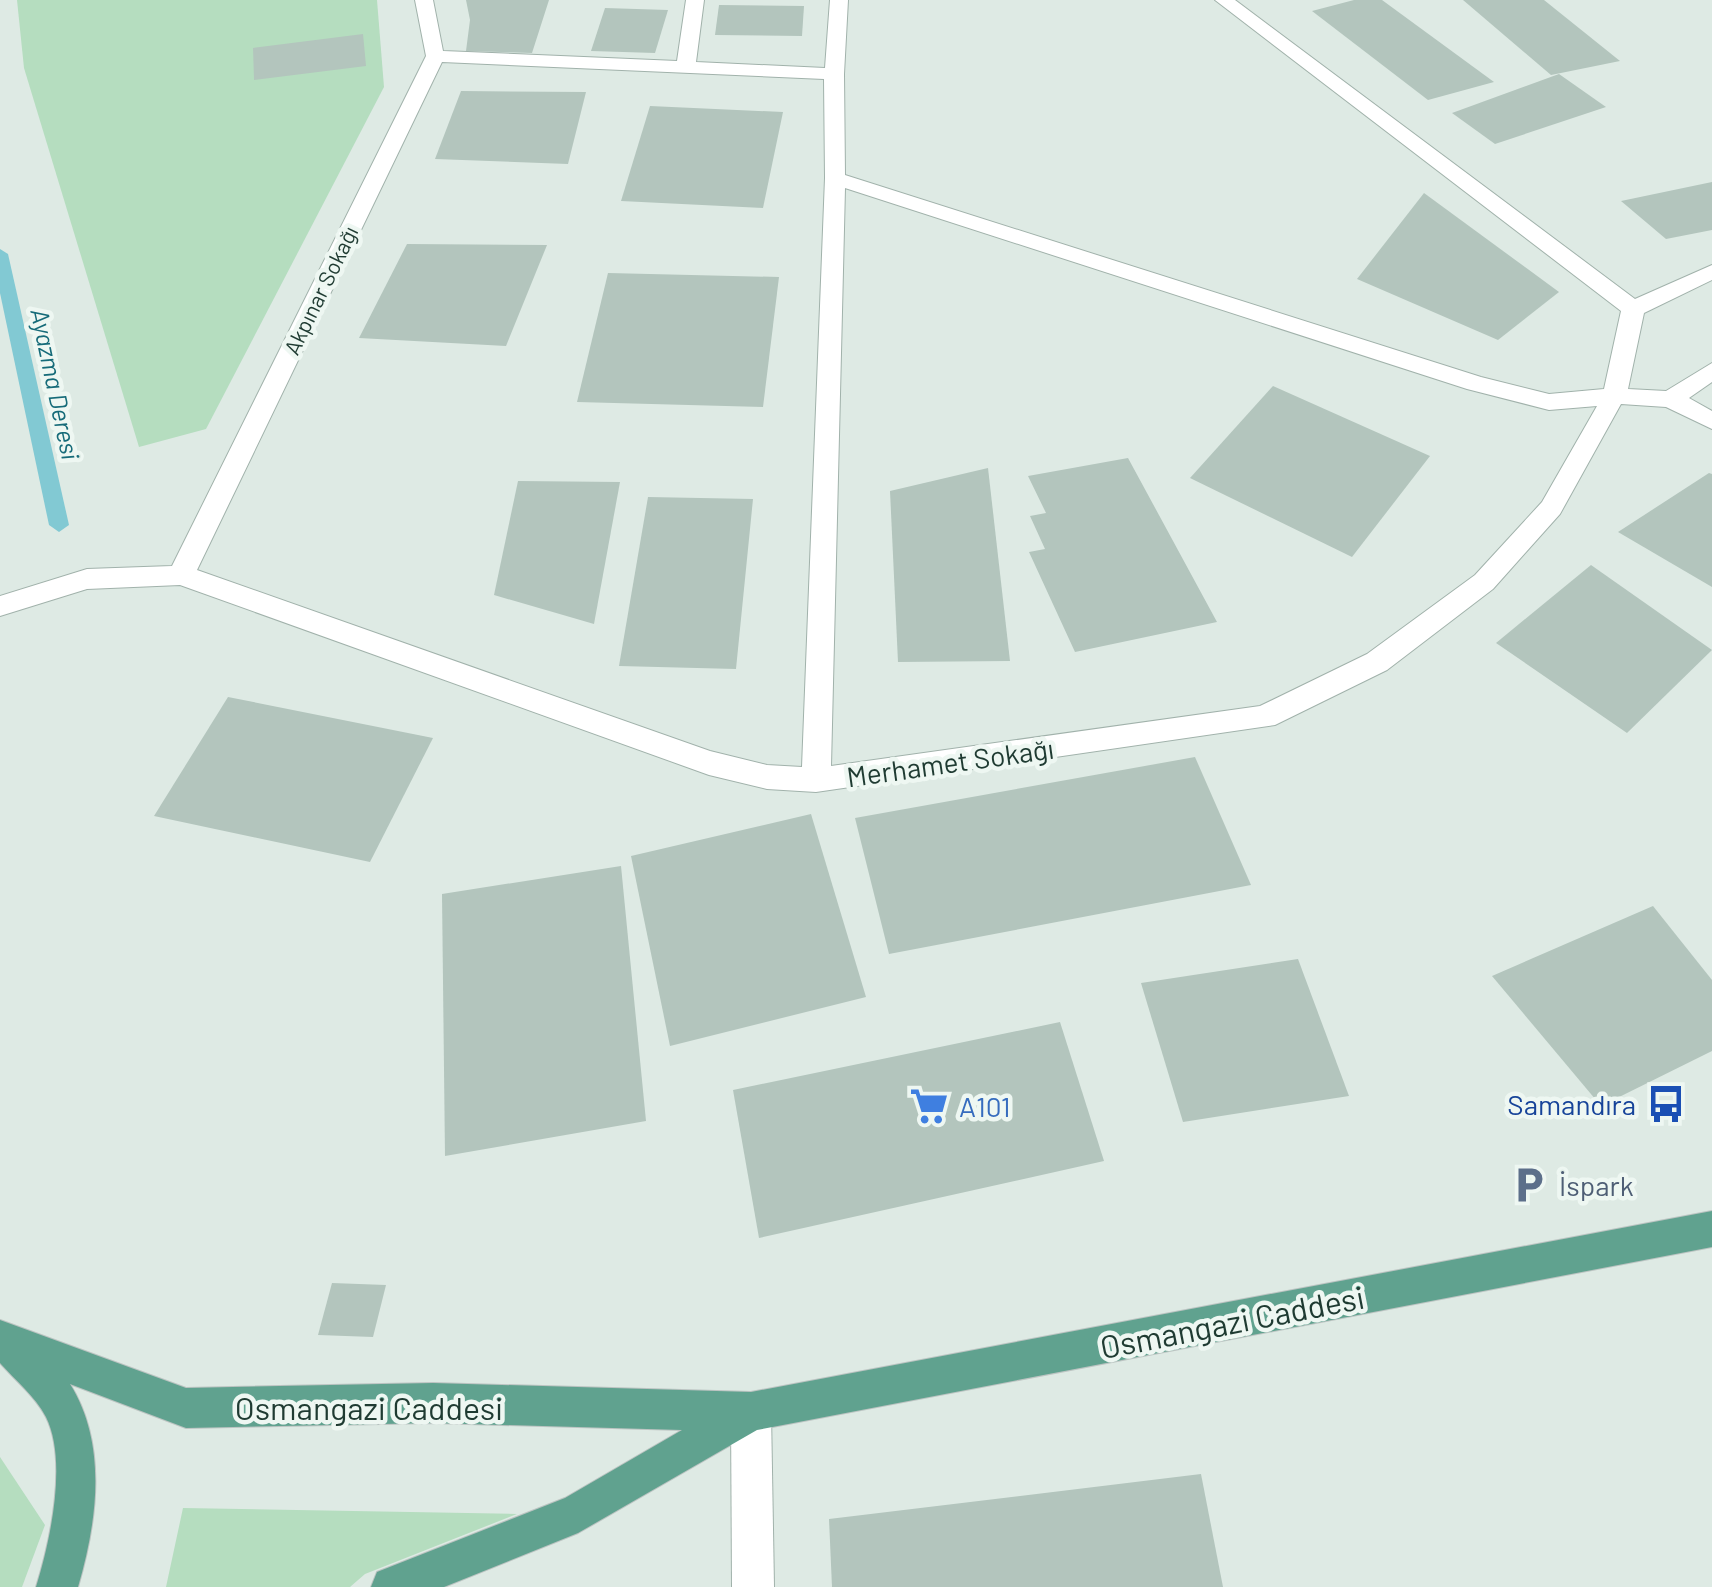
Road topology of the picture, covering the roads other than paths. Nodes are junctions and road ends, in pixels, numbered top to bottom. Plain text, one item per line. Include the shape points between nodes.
1 (424, 0) edge
2 (694, 0) edge
3 (839, 0) edge
4 (1224, 0) edge
5 (435, 56) junction
6 (686, 66) junction
7 (834, 74) junction
8 (835, 178) junction
9 (1712, 272) edge
10 (1632, 309) junction
11 (1712, 371) edge
12 (1614, 396) junction
13 (1671, 399) junction
14 (1712, 421) edge
15 (181, 575) junction
16 (0, 606) edge
17 (816, 780) junction
18 (1712, 1229) edge
19 (4, 1341) edge
20 (751, 1412) junction
21 (57, 1587) edge
22 (392, 1587) edge
23 (753, 1587) edge

1 - 5 street
2 - 6 street
3 - 7 street
4 - 10 street
5 - 6 street
5 - 15 street, Akpınar Sokağı
6 - 7 street
7 - 8 street
8 - 12 street via 1476,383 1549,402
8 - 17 street
9 - 10 street
10 - 12 street, Merhamet Sokağı
11 - 13 street
12 - 13 street
12 - 17 street, Merhamet Sokağı via 1551,508 1484,582 1377,662 1265,718
13 - 14 street
15 - 16 street via 87,580
15 - 17 street, Merhamet Sokağı via 708,763
18 - 20 main road, Osmangazi Caddesi
19 - 20 main road, Osmangazi Caddesi via 186,1408 433,1402
19 - 21 main road via 64,1410 74,1449 70,1550
20 - 22 main road, Osmangazi Caddesi via 578,1513
20 - 23 street

